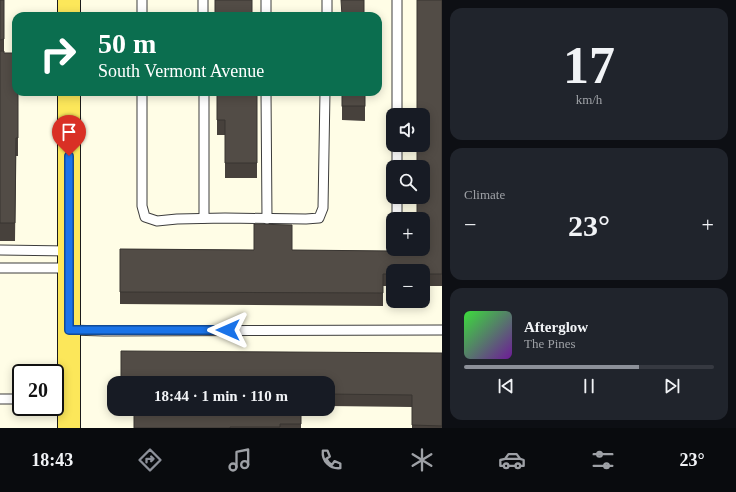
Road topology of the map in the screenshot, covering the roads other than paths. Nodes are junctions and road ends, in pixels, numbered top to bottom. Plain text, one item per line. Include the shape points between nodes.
1 (69, 0) edge
2 (142, 0) edge
3 (203, 0) edge
4 (266, 0) edge
5 (327, 0) edge
6 (397, 0) edge
7 (69, 12) edge
8 (142, 12) edge
9 (203, 12) edge
10 (266, 12) edge
11 (326, 12) edge
12 (69, 96) edge
13 (142, 96) edge
14 (204, 96) edge
15 (266, 96) edge
16 (325, 96) edge
17 (397, 108) edge
18 (204, 218) junction
19 (267, 219) junction
20 (0, 250) edge
21 (69, 259) junction
22 (0, 268) edge
23 (69, 330) junction
24 (442, 330) edge
25 (0, 399) edge
26 (12, 399) edge
27 (69, 428) edge

1 - 7 main road
2 - 8 lane
3 - 9 lane
4 - 10 lane
5 - 11 lane
6 - 17 lane
12 - 21 main road
13 - 18 lane via 142,206 146,217 157,221
14 - 18 lane
15 - 19 lane
16 - 19 lane via 323,208 319,218
18 - 19 lane
20 - 21 lane
21 - 22 lane
21 - 23 main road
23 - 24 lane
23 - 27 main road via 66,399
25 - 26 lane

